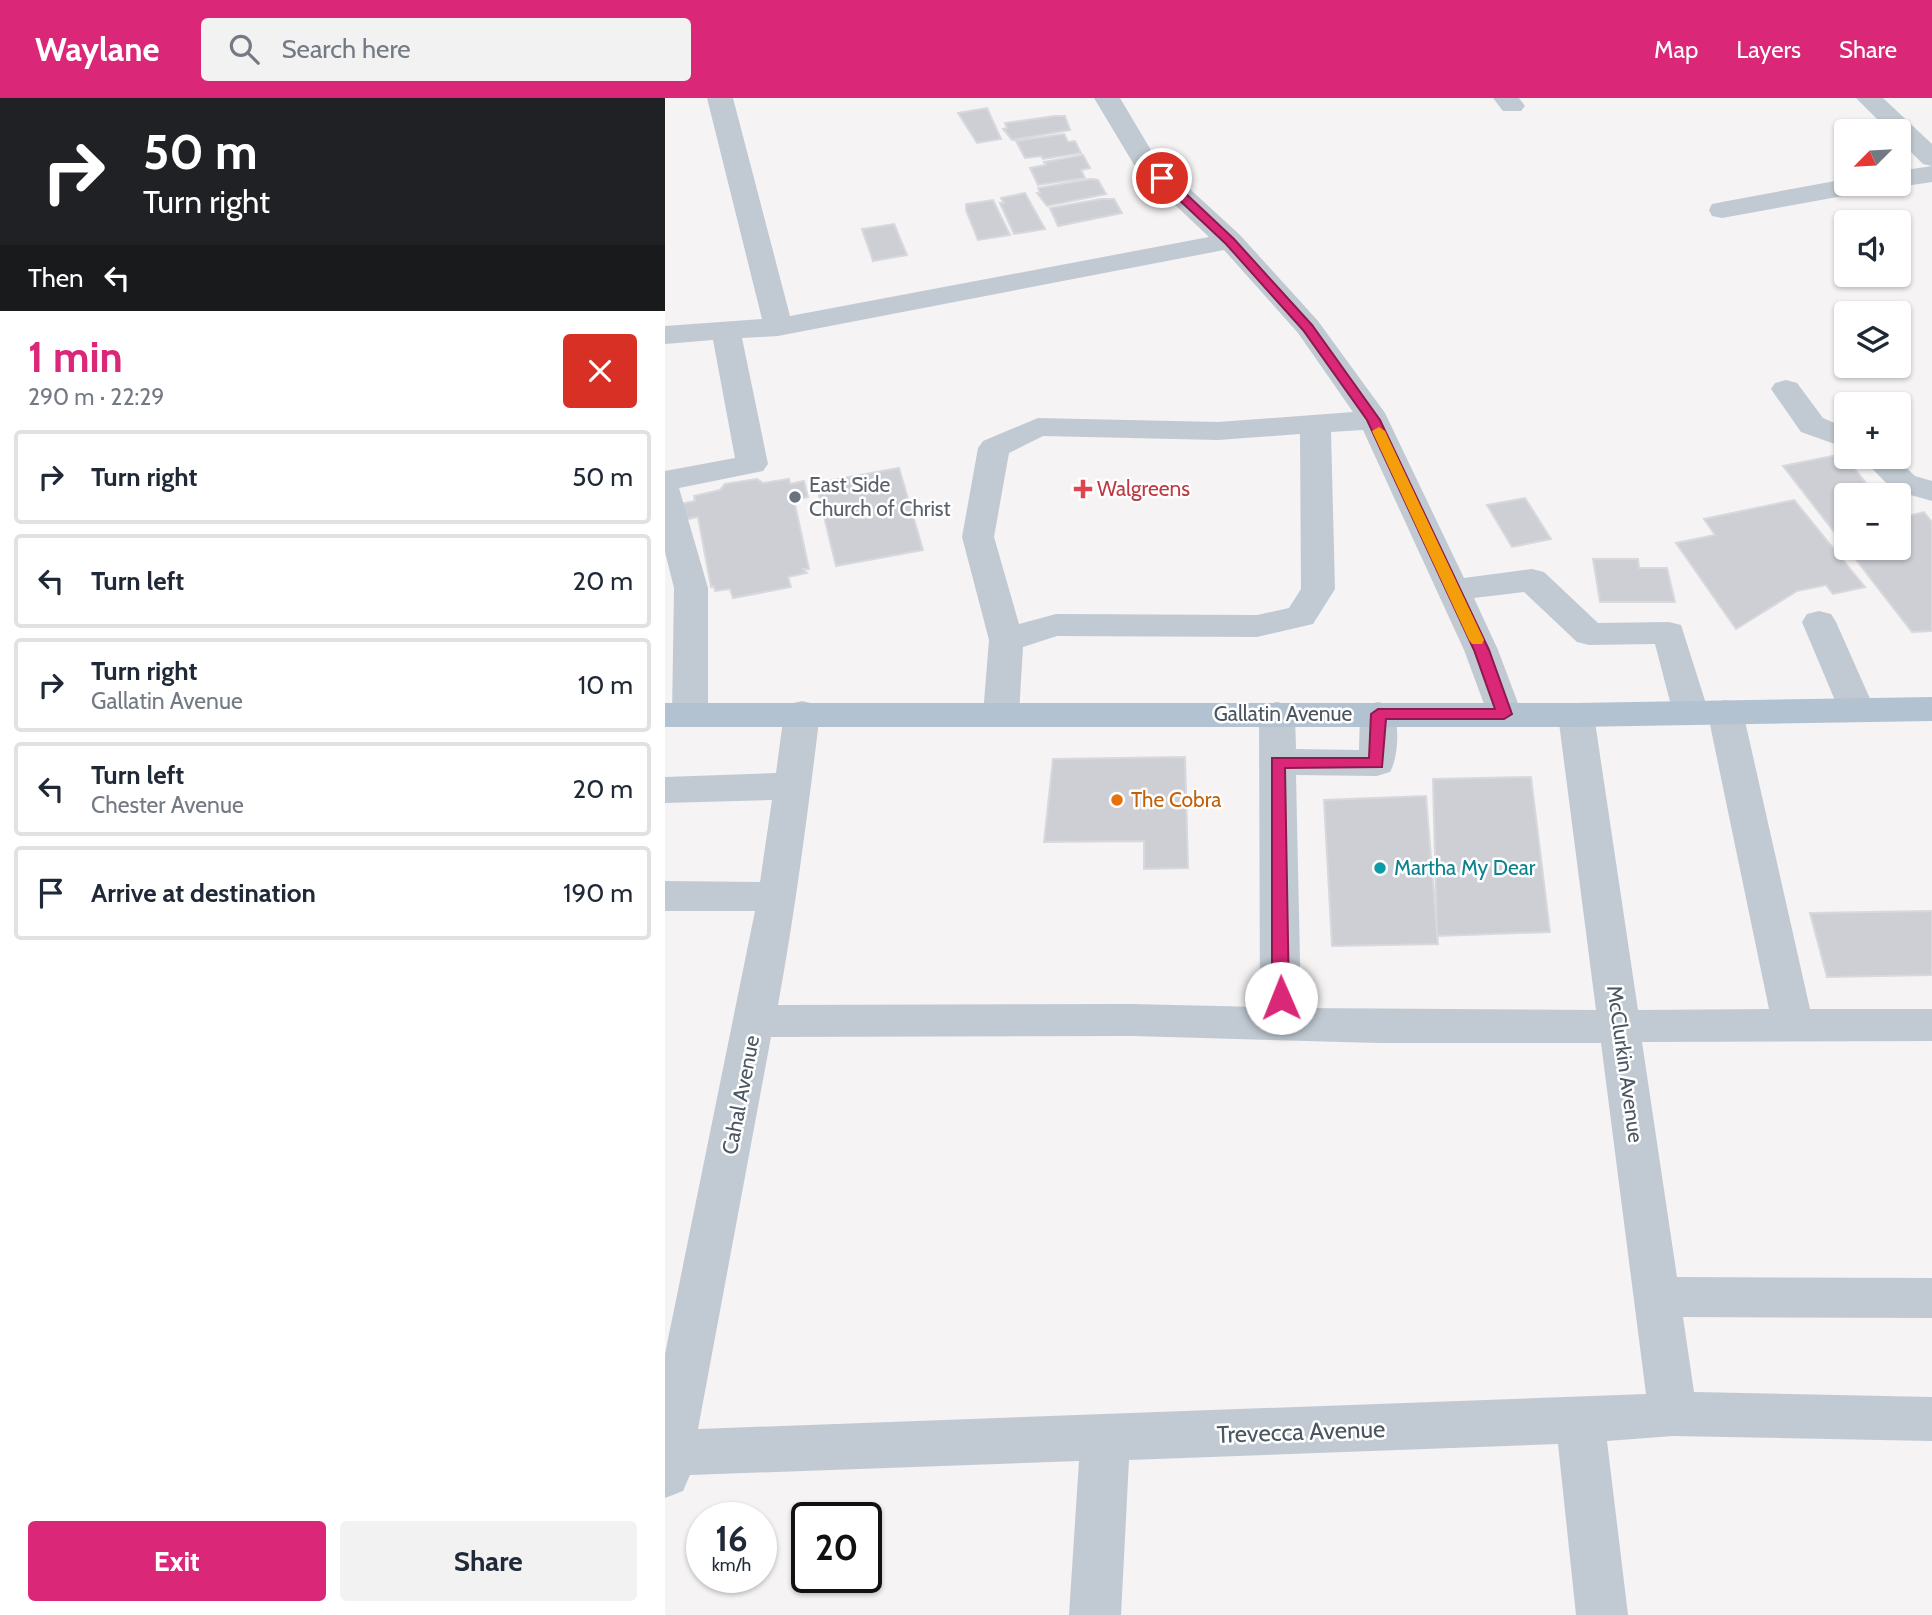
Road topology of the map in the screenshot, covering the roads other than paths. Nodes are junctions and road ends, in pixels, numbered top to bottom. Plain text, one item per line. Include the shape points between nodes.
1 (720, 98) edge
2 (1107, 98) edge
3 (1869, 98) edge
4 (1932, 158) edge
5 (1932, 174) edge
6 (1911, 177) edge
7 (1834, 190) edge
8 (1722, 210) dead end
9 (1230, 241) junction
10 (778, 327) junction
11 (725, 329) junction
12 (665, 335) edge
13 (1786, 390) dead end
14 (1374, 420) junction
15 (1315, 424) junction
16 (1834, 434) edge
17 (1889, 469) edge
18 (665, 481) edge
19 (665, 490) edge
20 (1932, 491) edge
21 (1453, 590) junction
22 (1819, 622) dead end
23 (1006, 640) junction
24 (1932, 709) edge
25 (1857, 710) junction
26 (802, 713) junction
27 (1708, 713) junction
28 (1001, 714) junction
29 (1277, 714) junction
30 (1378, 714) junction
31 (1504, 714) junction
32 (677, 715) edge
33 (1576, 715) junction
34 (1277, 762) junction
35 (795, 786) junction
36 (665, 790) edge
37 (665, 896) edge
38 (778, 897) junction
39 (755, 1021) junction
40 (1793, 1024) junction
41 (1281, 1025) junction
42 (1932, 1025) edge
43 (1620, 1026) junction
44 (1657, 1297) junction
45 (1932, 1298) edge
46 (1673, 1414) junction
47 (1932, 1419) edge
48 (1580, 1422) junction
49 (1105, 1440) junction
50 (667, 1464) edge
51 (1095, 1615) edge
52 (1601, 1615) edge

1 - 10 street
2 - 9 street via 1145,162
3 - 4 street
5 - 6 street
7 - 8 street
9 - 10 street
9 - 14 street via 1308,327
10 - 11 street
11 - 12 street
11 - 18 street via 752,464
13 - 16 street via 1812,425
14 - 15 street
14 - 21 street
15 - 23 street via 1318,589 1301,616 1257,626 1056,625
15 - 23 street via 1218,431 1038,427 994,448 978,537
17 - 20 street via 1904,484
19 - 32 street via 691,588
21 - 27 street via 1532,580 1589,634 1669,633
21 - 31 street
22 - 25 street
23 - 28 street
24 - 25 main road, Gallatin Avenue
25 - 27 main road, Gallatin Avenue
26 - 28 main road, Gallatin Avenue
26 - 32 main road, Gallatin Avenue
26 - 35 street, Cahal Avenue
27 - 33 main road, Gallatin Avenue
27 - 40 street
28 - 29 main road, Gallatin Avenue
29 - 30 main road, Gallatin Avenue
29 - 34 street
30 - 31 main road, Gallatin Avenue
30 - 34 street via 1377,763
31 - 33 main road, Gallatin Avenue
33 - 43 street, McClurkin Avenue
34 - 41 street
35 - 36 street
35 - 38 street, Cahal Avenue
37 - 38 street
38 - 39 street, Cahal Avenue
39 - 41 street via 1132,1020
39 - 50 street, Cahal Avenue
40 - 42 street
40 - 43 street
41 - 43 street
43 - 44 street, McClurkin Avenue
44 - 45 street
44 - 46 street, McClurkin Avenue
46 - 47 street, Trevecca Avenue
46 - 48 street, Trevecca Avenue
48 - 49 street, Trevecca Avenue
48 - 52 street
49 - 50 street, Trevecca Avenue
49 - 51 street

